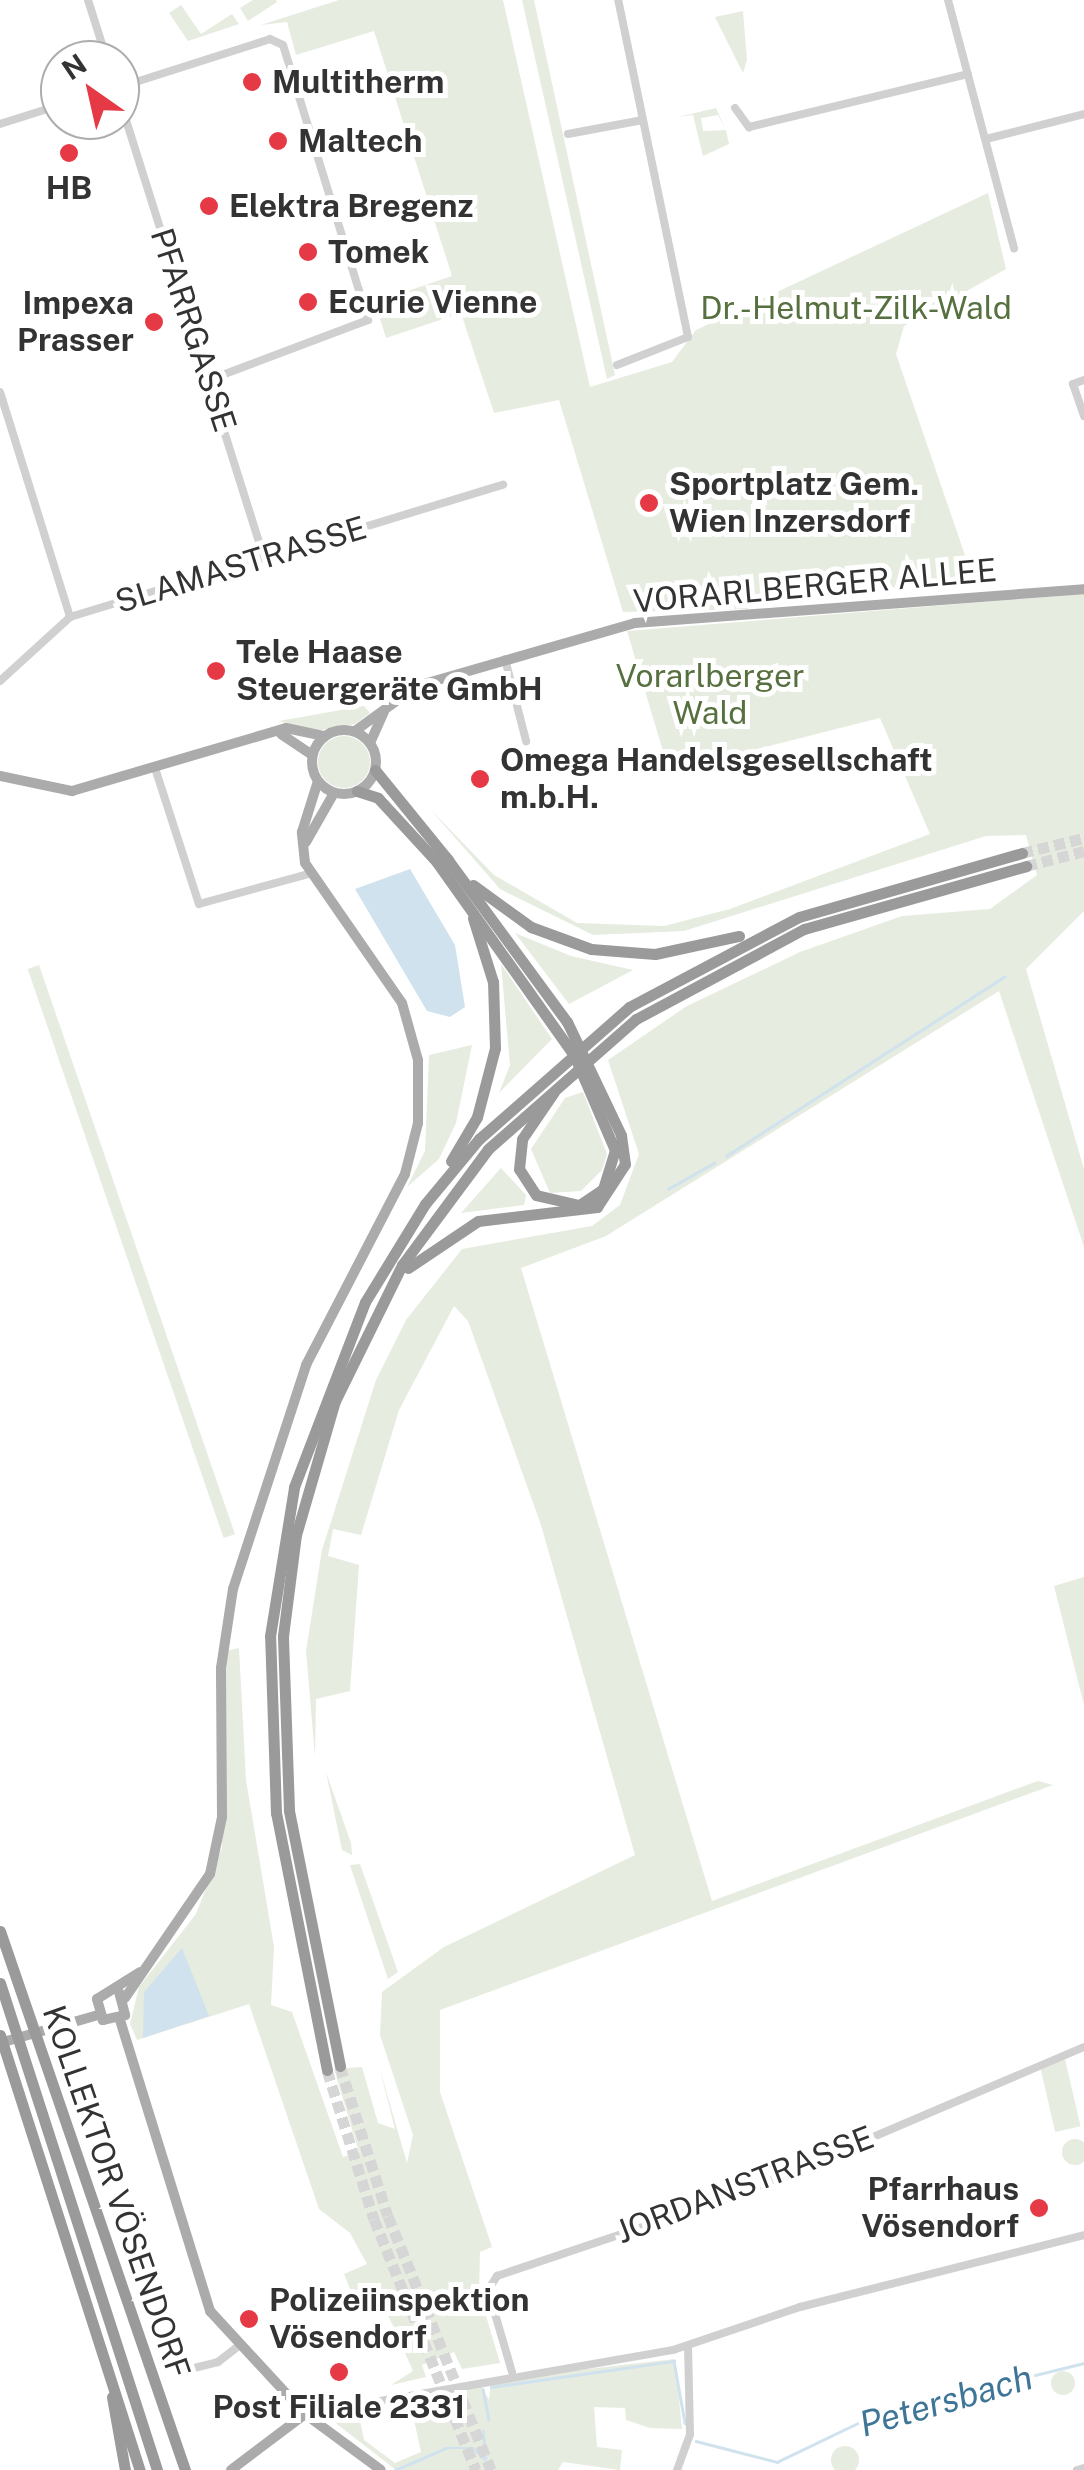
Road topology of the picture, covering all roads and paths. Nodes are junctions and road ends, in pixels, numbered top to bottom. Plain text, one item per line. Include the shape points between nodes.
1 (88, 0) edge
2 (618, 0) edge
3 (948, 0) edge
4 (101, 40) edge
5 (968, 74) junction
6 (140, 80) edge
7 (735, 108) dead end
8 (40, 112) edge
9 (1084, 114) edge
10 (643, 120) junction
11 (0, 124) edge
12 (568, 134) dead end
13 (986, 139) junction
14 (132, 140) edge
15 (1014, 248) dead end
16 (617, 365) dead end
17 (209, 380) junction
18 (1084, 380) edge
19 (0, 392) edge
20 (1084, 416) edge
21 (503, 485) dead end
22 (264, 559) junction
23 (1084, 589) edge
24 (70, 617) junction
25 (505, 659) junction
26 (0, 681) edge
27 (386, 708) junction
28 (355, 731) junction
29 (270, 733) junction
30 (323, 736) junction
31 (526, 741) dead end
32 (370, 743) junction
33 (312, 754) junction
34 (155, 768) junction
35 (375, 770) junction
36 (3, 778) edge
37 (318, 782) junction
38 (357, 792) junction
39 (334, 793) junction
40 (304, 848) junction
41 (446, 857) junction
42 (309, 874) junction
43 (460, 892) junction
44 (762, 932) junction
45 (563, 1026) junction
46 (571, 1068) junction
47 (593, 1082) junction
48 (425, 1204) junction
49 (381, 1302) junction
50 (0, 1930) edge
51 (0, 1983) edge
52 (122, 1995) junction
53 (97, 2011) junction
54 (116, 2022) junction
55 (1, 2041) edge
56 (1084, 2047) edge
57 (1084, 2235) edge
58 (237, 2346) junction
59 (688, 2346) junction
60 (178, 2372) dead end
61 (512, 2372) junction
62 (110, 2378) junction
63 (305, 2414) junction
64 (125, 2470) edge
65 (140, 2470) edge
66 (158, 2470) edge
67 (184, 2470) edge
68 (231, 2470) edge
69 (381, 2470) edge
70 (678, 2470) edge

1 - 4 street
2 - 10 street
3 - 5 street
5 - 7 street via 749,127
5 - 13 street
6 - 17 street via 270,38 283,45 368,320
8 - 11 street
9 - 13 street
10 - 12 street
10 - 16 street via 688,337
13 - 15 street
14 - 17 street, PFARRGASSE
17 - 22 street, PFARRGASSE
18 - 20 street via 1073,384
19 - 24 street
21 - 22 street, SLAMASTRASSE
22 - 24 street, SLAMASTRASSE
23 - 25 main road, VORARLBERGER ALLEE via 670,618
24 - 26 street, SLAMASTRASSE
25 - 27 main road, VORARLBERGER ALLEE via 417,686
25 - 31 street
27 - 28 main road, VORARLBERGER ALLEE
27 - 32 main road
28 - 30 main road
28 - 32 main road
29 - 30 main road
29 - 33 main road via 292,736
29 - 34 main road
30 - 33 main road
32 - 35 main road
33 - 37 main road
34 - 36 main road via 72,791
34 - 42 street via 197,902
35 - 38 main road
35 - 41 highway
37 - 39 main road
37 - 40 main road
38 - 39 main road
38 - 43 highway via 383,803
39 - 40 main road via 318,808
40 - 42 main road
41 - 44 highway via 504,911 591,948 655,954
41 - 45 highway
42 - 52 main road via 402,1003 418,1060 418,1123 404,1174 306,1365 266,1478 224,1634 217,1848 197,1901
43 - 45 highway
43 - 48 highway via 494,982 495,1048 477,1117
44 - 46 highway via 1024,859 850,913 738,958
44 - 48 highway via 585,1039
45 - 47 highway
46 - 47 highway via 518,1154 526,1184 550,1203 592,1199 612,1177 612,1139
46 - 49 highway via 460,1182
47 - 49 highway via 624,1148 610,1196 581,1214 517,1214 459,1228 420,1254
48 - 49 highway via 332,1373 294,1487 274,1589 272,1783 334,2068 289,1810 284,1636 308,1486
50 - 67 highway, KOLLEKTOR VÖSENDORF
51 - 66 highway
52 - 53 main road via 104,1993
52 - 54 main road
53 - 54 main road
53 - 55 main road
54 - 58 main road via 210,2311
55 - 62 highway
56 - 61 street, JORDANSTRASSE via 737,2195 498,2276 488,2290
57 - 59 street via 789,2310
58 - 60 street via 218,2362
58 - 63 main road
59 - 61 street
59 - 70 street via 690,2423
61 - 63 street
62 - 64 highway
62 - 65 highway
63 - 68 main road
63 - 69 main road

